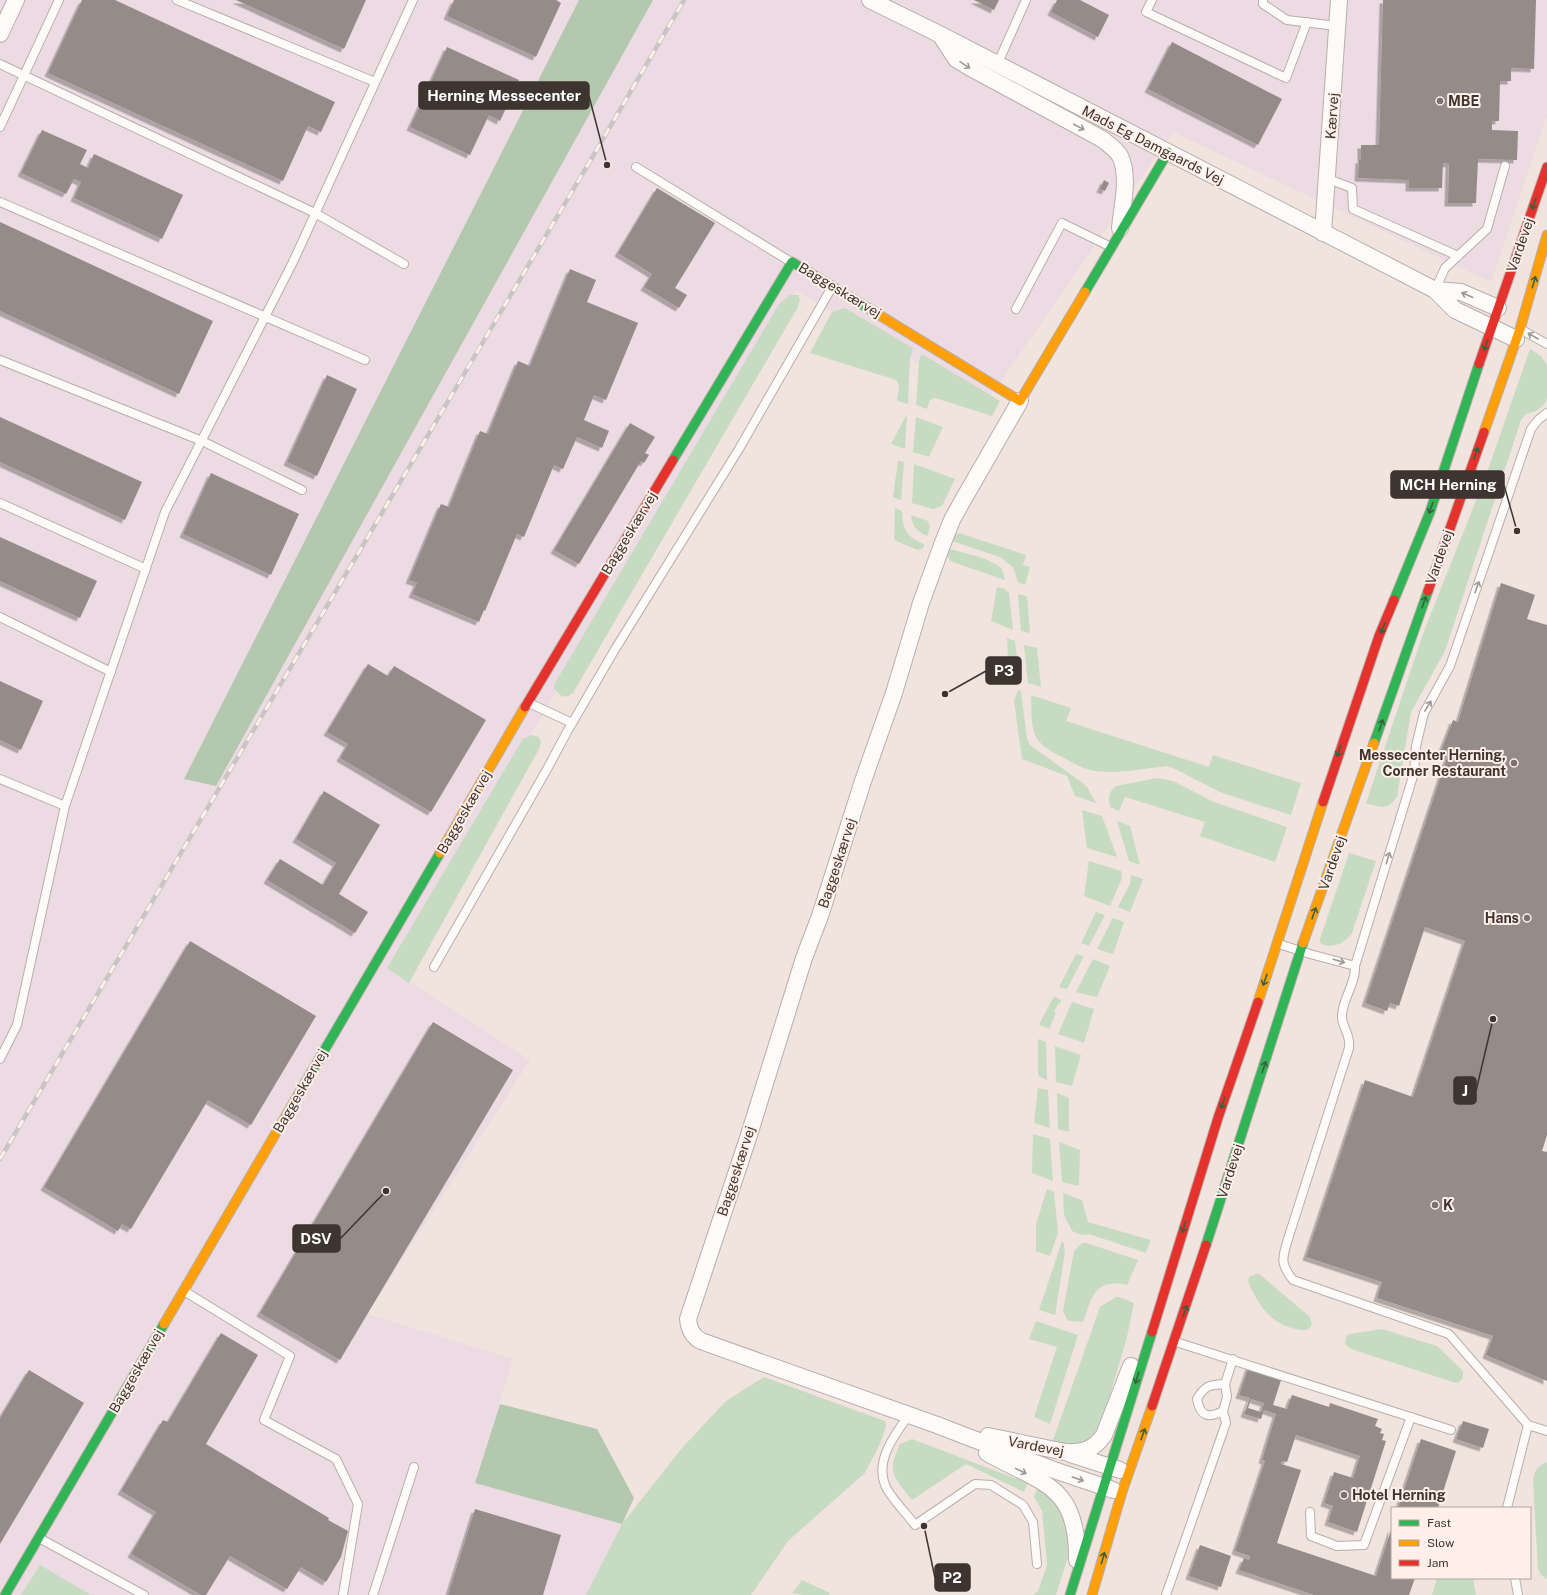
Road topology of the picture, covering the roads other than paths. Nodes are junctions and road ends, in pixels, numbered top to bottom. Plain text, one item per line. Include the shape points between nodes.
1 (16, 0) edge
2 (58, 0) edge
3 (177, 0) edge
4 (413, 0) edge
5 (870, 0) edge
6 (1026, 0) edge
7 (1152, 0) edge
8 (1263, 0) edge
9 (1339, 0) edge
10 (1307, 22) junction
11 (1338, 26) junction
12 (0, 34) edge
13 (941, 35) junction
14 (0, 64) edge
15 (997, 64) junction
16 (24, 75) junction
17 (375, 82) junction
18 (0, 127) edge
19 (1168, 152) junction
20 (1505, 166) dead end
21 (636, 167) dead end
22 (1547, 167) edge
23 (1328, 179) junction
24 (0, 202) edge
25 (315, 213) junction
26 (1120, 232) junction
27 (1323, 233) junction
28 (1547, 235) edge
29 (1111, 247) junction
30 (1458, 256) junction
31 (792, 262) junction
32 (404, 264) dead end
33 (832, 286) junction
34 (1435, 290) junction
35 (1016, 309) dead end
36 (1501, 309) junction
37 (264, 317) junction
38 (1492, 327) junction
39 (1518, 334) junction
40 (1547, 344) edge
41 (0, 360) edge
42 (365, 360) dead end
43 (1020, 401) junction
44 (1547, 413) edge
45 (202, 441) junction
46 (302, 490) dead end
47 (0, 504) edge
48 (146, 569) junction
49 (0, 617) edge
50 (111, 672) junction
51 (528, 702) junction
52 (572, 724) junction
53 (0, 778) edge
54 (65, 806) junction
55 (1278, 943) junction
56 (1302, 950) junction
57 (434, 966) dead end
58 (1355, 966) junction
59 (0, 1059) edge
60 (183, 1291) junction
61 (1154, 1323) junction
62 (695, 1338) joint
63 (1175, 1342) junction
64 (1233, 1359) junction
65 (1225, 1384) junction
66 (1223, 1411) junction
67 (909, 1415) junction
68 (1411, 1417) junction
69 (937, 1425) junction
70 (1528, 1425) junction
71 (1451, 1430) dead end
72 (1547, 1431) edge
73 (1065, 1452) junction
74 (414, 1467) dead end
75 (1109, 1467) junction
76 (1129, 1473) junction
77 (1103, 1487) junction
78 (1122, 1492) junction
79 (1507, 1507) edge
80 (1310, 1512) dead end
81 (39, 1537) junction
82 (1037, 1564) dead end
83 (1077, 1574) junction
84 (1515, 1579) edge
85 (5, 1595) edge
86 (144, 1595) edge
87 (343, 1595) edge
88 (373, 1595) edge
89 (1070, 1595) edge
90 (1092, 1595) edge
91 (1166, 1595) edge
92 (1518, 1595) edge

1 - 12 street
2 - 16 lane
3 - 17 lane
4 - 17 lane
5 - 13 street, Mads Eg Damgaards Vej
6 - 15 lane
7 - 10 lane via 1146,12 1286,78
8 - 10 lane via 1264,4 1287,20
9 - 11 street, Kærvej
10 - 11 lane
11 - 23 street, Kærvej
13 - 15 street, Mads Eg Damgaards Vej
13 -> 26 street via 956,59 969,68 1102,139 1120,155 1125,182
14 - 16 lane
15 - 19 street, Mads Eg Damgaards Vej
16 - 18 lane
16 - 25 lane
17 - 25 lane
19 - 26 street, Baggeskærvej
19 - 27 street, Mads Eg Damgaards Vej
20 - 30 lane via 1487,229
21 - 31 lane
22 -> 36 street, Vardevej
23 - 27 street, Kærvej
23 - 30 lane via 1352,188 1353,209
24 - 37 lane
25 - 32 lane
25 - 37 lane
26 - 29 street, Baggeskærvej
27 - 34 street, Mads Eg Damgaards Vej
39 -> 28 street, Vardevej via 1519,318
29 - 35 lane via 1062,222
29 - 43 street, Baggeskærvej
30 - 34 lane via 1445,268
31 - 33 street, Baggeskærvej
31 - 51 street, Baggeskærvej
33 - 43 street, Baggeskærvej
33 - 52 lane via 739,450 614,651
36 -> 34 street, Mads Eg Damgaards Vej via 1461,292
34 - 38 street, Mads Eg Damgaards Vej via 1454,310
36 - 38 street, Vardevej
37 - 42 lane
37 - 45 lane
38 - 39 street, Mads Eg Damgaards Vej
38 -> 55 street, Vardevej via 1430,512 1379,636
40 -> 39 lane
56 -> 39 street, Vardevej
41 - 45 lane
43 - 62 street, Baggeskærvej via 952,520 921,603 894,693 804,958 749,1135 691,1308 688,1318
58 -> 44 lane via 1414,773 1416,746 1424,713 1450,666 1531,429
45 - 46 lane
45 - 48 lane via 166,512
47 - 48 lane
48 - 50 lane
49 - 50 lane
50 - 54 lane
51 - 52 lane
51 - 60 street, Baggeskærvej
52 - 57 lane
53 - 54 lane
54 - 59 lane via 16,1025
55 - 56 lane
55 -> 61 street, Vardevej via 1218,1118
56 -> 58 lane
63 -> 56 street, Vardevej
58 - 70 lane via 1342,1016 1350,1040 1349,1048 1288,1239 1283,1261 1285,1270 1293,1280 1449,1334
60 - 81 street, Baggeskærvej
60 - 87 lane via 290,1356 264,1420 336,1459 358,1504
61 - 73 street, Vardevej via 1133,1362 1104,1435 1091,1448
61 -> 75 street, Vardevej
62 - 67 street, Vardevej
63 - 64 lane
76 -> 63 street, Vardevej
64 - 65 lane
64 - 68 lane
65 - 66 lane via 1227,1397
65 - 66 lane via 1210,1385 1197,1399 1202,1412 1208,1415
66 - 91 lane via 1226,1423
67 - 69 street, Vardevej
67 - 82 lane via 890,1441 881,1472 885,1486 915,1524 975,1484 991,1484 1023,1505 1033,1522
68 - 71 lane
68 - 80 lane via 1364,1545 1338,1546 1311,1536
69 - 73 street, Vardevej
69 -> 77 street, Vardevej
69 -> 83 street, Vardevej via 1045,1483 1064,1499 1074,1523
70 - 72 lane
70 - 79 lane
73 - 75 street
74 - 88 lane
75 - 76 street
75 - 77 street, Vardevej
76 - 78 street, Vardevej
77 - 78 street, Vardevej
77 - 83 street, Vardevej
90 -> 78 street, Vardevej
81 - 85 street, Baggeskærvej
81 - 86 lane
83 - 89 street, Vardevej
84 - 92 lane

